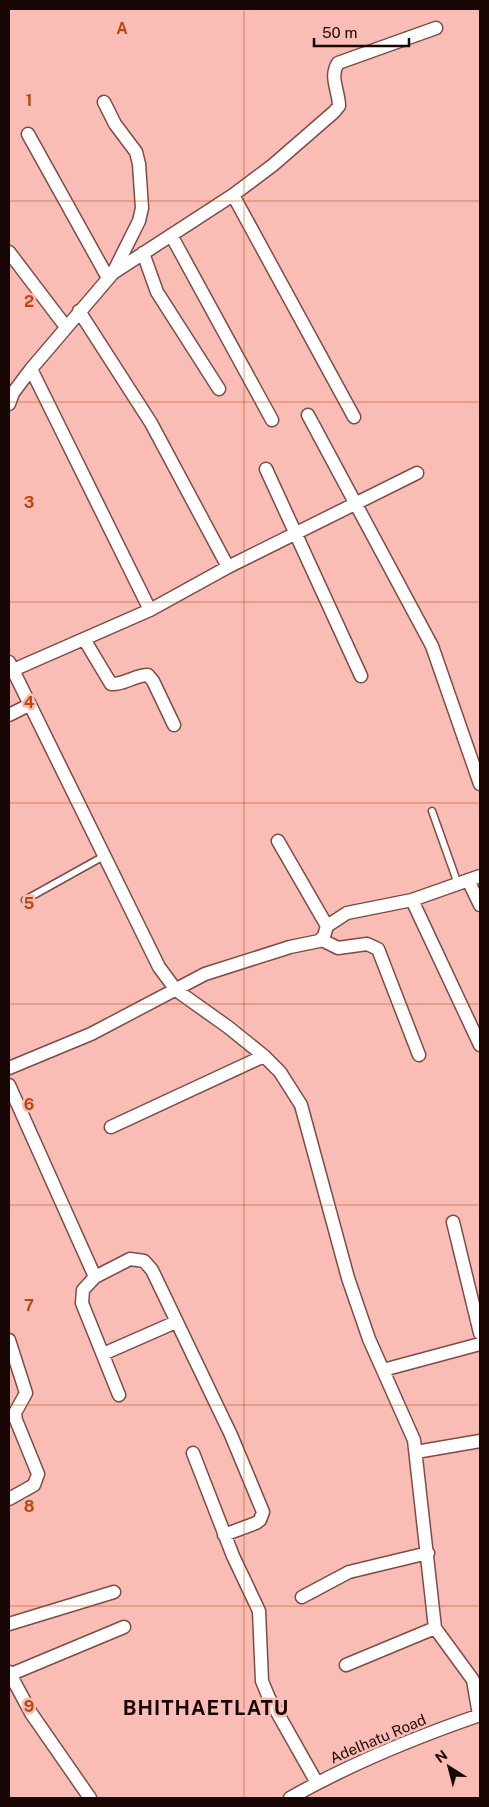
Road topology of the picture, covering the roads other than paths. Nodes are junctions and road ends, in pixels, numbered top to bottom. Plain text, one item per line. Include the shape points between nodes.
1 (436, 28) dead end
2 (104, 102) dead end
3 (28, 134) dead end
4 (233, 195) junction
5 (171, 235) junction
6 (9, 252) edge
7 (143, 253) junction
8 (111, 276) junction
9 (79, 311) junction
10 (66, 327) junction
11 (31, 369) junction
12 (219, 389) dead end
13 (9, 404) edge
14 (308, 415) dead end
15 (354, 417) dead end
16 (272, 420) dead end
17 (266, 469) dead end
18 (417, 473) dead end
19 (356, 505) junction
20 (296, 533) junction
21 (228, 568) junction
22 (150, 610) junction
23 (84, 639) junction
24 (11, 666) edge
25 (361, 676) dead end
26 (29, 705) junction
27 (9, 715) edge
28 (174, 725) dead end
29 (480, 784) edge
30 (432, 811) dead end
31 (278, 841) dead end
32 (104, 856) junction
33 (480, 876) edge
34 (463, 882) junction
35 (26, 900) dead end
36 (412, 900) junction
37 (480, 905) edge
38 (326, 926) junction
39 (322, 940) junction
40 (176, 990) junction
41 (480, 1045) edge
42 (419, 1055) dead end
43 (264, 1056) junction
44 (9, 1068) edge
45 (9, 1085) edge
46 (111, 1127) dead end
47 (453, 1222) dead end
48 (95, 1277) junction
49 (176, 1322) junction
50 (480, 1333) edge
51 (9, 1340) edge
52 (480, 1344) edge
53 (103, 1354) junction
54 (383, 1370) junction
55 (119, 1395) dead end
56 (480, 1441) edge
57 (416, 1452) junction
58 (193, 1453) dead end
59 (9, 1499) edge
60 (224, 1534) junction
61 (428, 1553) junction
62 (114, 1592) dead end
63 (302, 1597) dead end
64 (9, 1624) edge
65 (124, 1627) dead end
66 (435, 1628) junction
67 (346, 1665) dead end
68 (9, 1674) edge
69 (480, 1715) edge
70 (317, 1783) junction
71 (90, 1798) edge
72 (290, 1798) edge

1 - 4 street via 338,63 334,79 338,106 334,112
2 - 8 street via 115,124 136,152 142,191 139,221
3 - 8 street
4 - 5 street
4 - 15 street
5 - 7 street
5 - 16 street
6 - 10 street
7 - 8 street
7 - 12 street via 157,292
8 - 9 street
9 - 10 street
9 - 21 street via 151,423
10 - 11 street
11 - 13 street via 13,392
11 - 22 street
14 - 19 street
17 - 20 street
18 - 19 street
19 - 20 street
19 - 29 street via 432,646
20 - 21 street
20 - 25 street
21 - 22 street
22 - 23 street
23 - 24 street
23 - 28 street via 111,684 148,675 154,681
24 - 26 street
26 - 27 street
26 - 32 street
30 - 34 lane
31 - 38 street
32 - 35 lane
32 - 40 street via 159,967
33 - 34 street
34 - 36 street
34 - 37 street
36 - 38 street via 347,913
36 - 41 street
38 - 39 street
39 - 40 street via 221,968
39 - 42 street via 338,948 367,944 378,948
40 - 43 street
40 - 44 street via 91,1034
43 - 46 street
43 - 54 street via 284,1078 301,1105 348,1278
45 - 48 street
47 - 50 street
48 - 49 street via 130,1259 144,1261 152,1270
48 - 53 street via 81,1296
49 - 53 street
49 - 60 street via 263,1512 256,1523
51 - 59 street via 26,1393 15,1414 16,1420 38,1474 34,1485
52 - 54 street
53 - 55 street
54 - 57 street via 410,1427
56 - 57 street
57 - 61 street
58 - 60 street
60 - 70 street via 259,1611 262,1681
61 - 63 street via 349,1572
61 - 66 street
62 - 64 street
65 - 68 street
66 - 67 street
66 - 69 street via 473,1680
68 - 71 street via 31,1713
69 - 70 street, Adelhatu Road via 382,1753
70 - 72 street, Adelhatu Road

